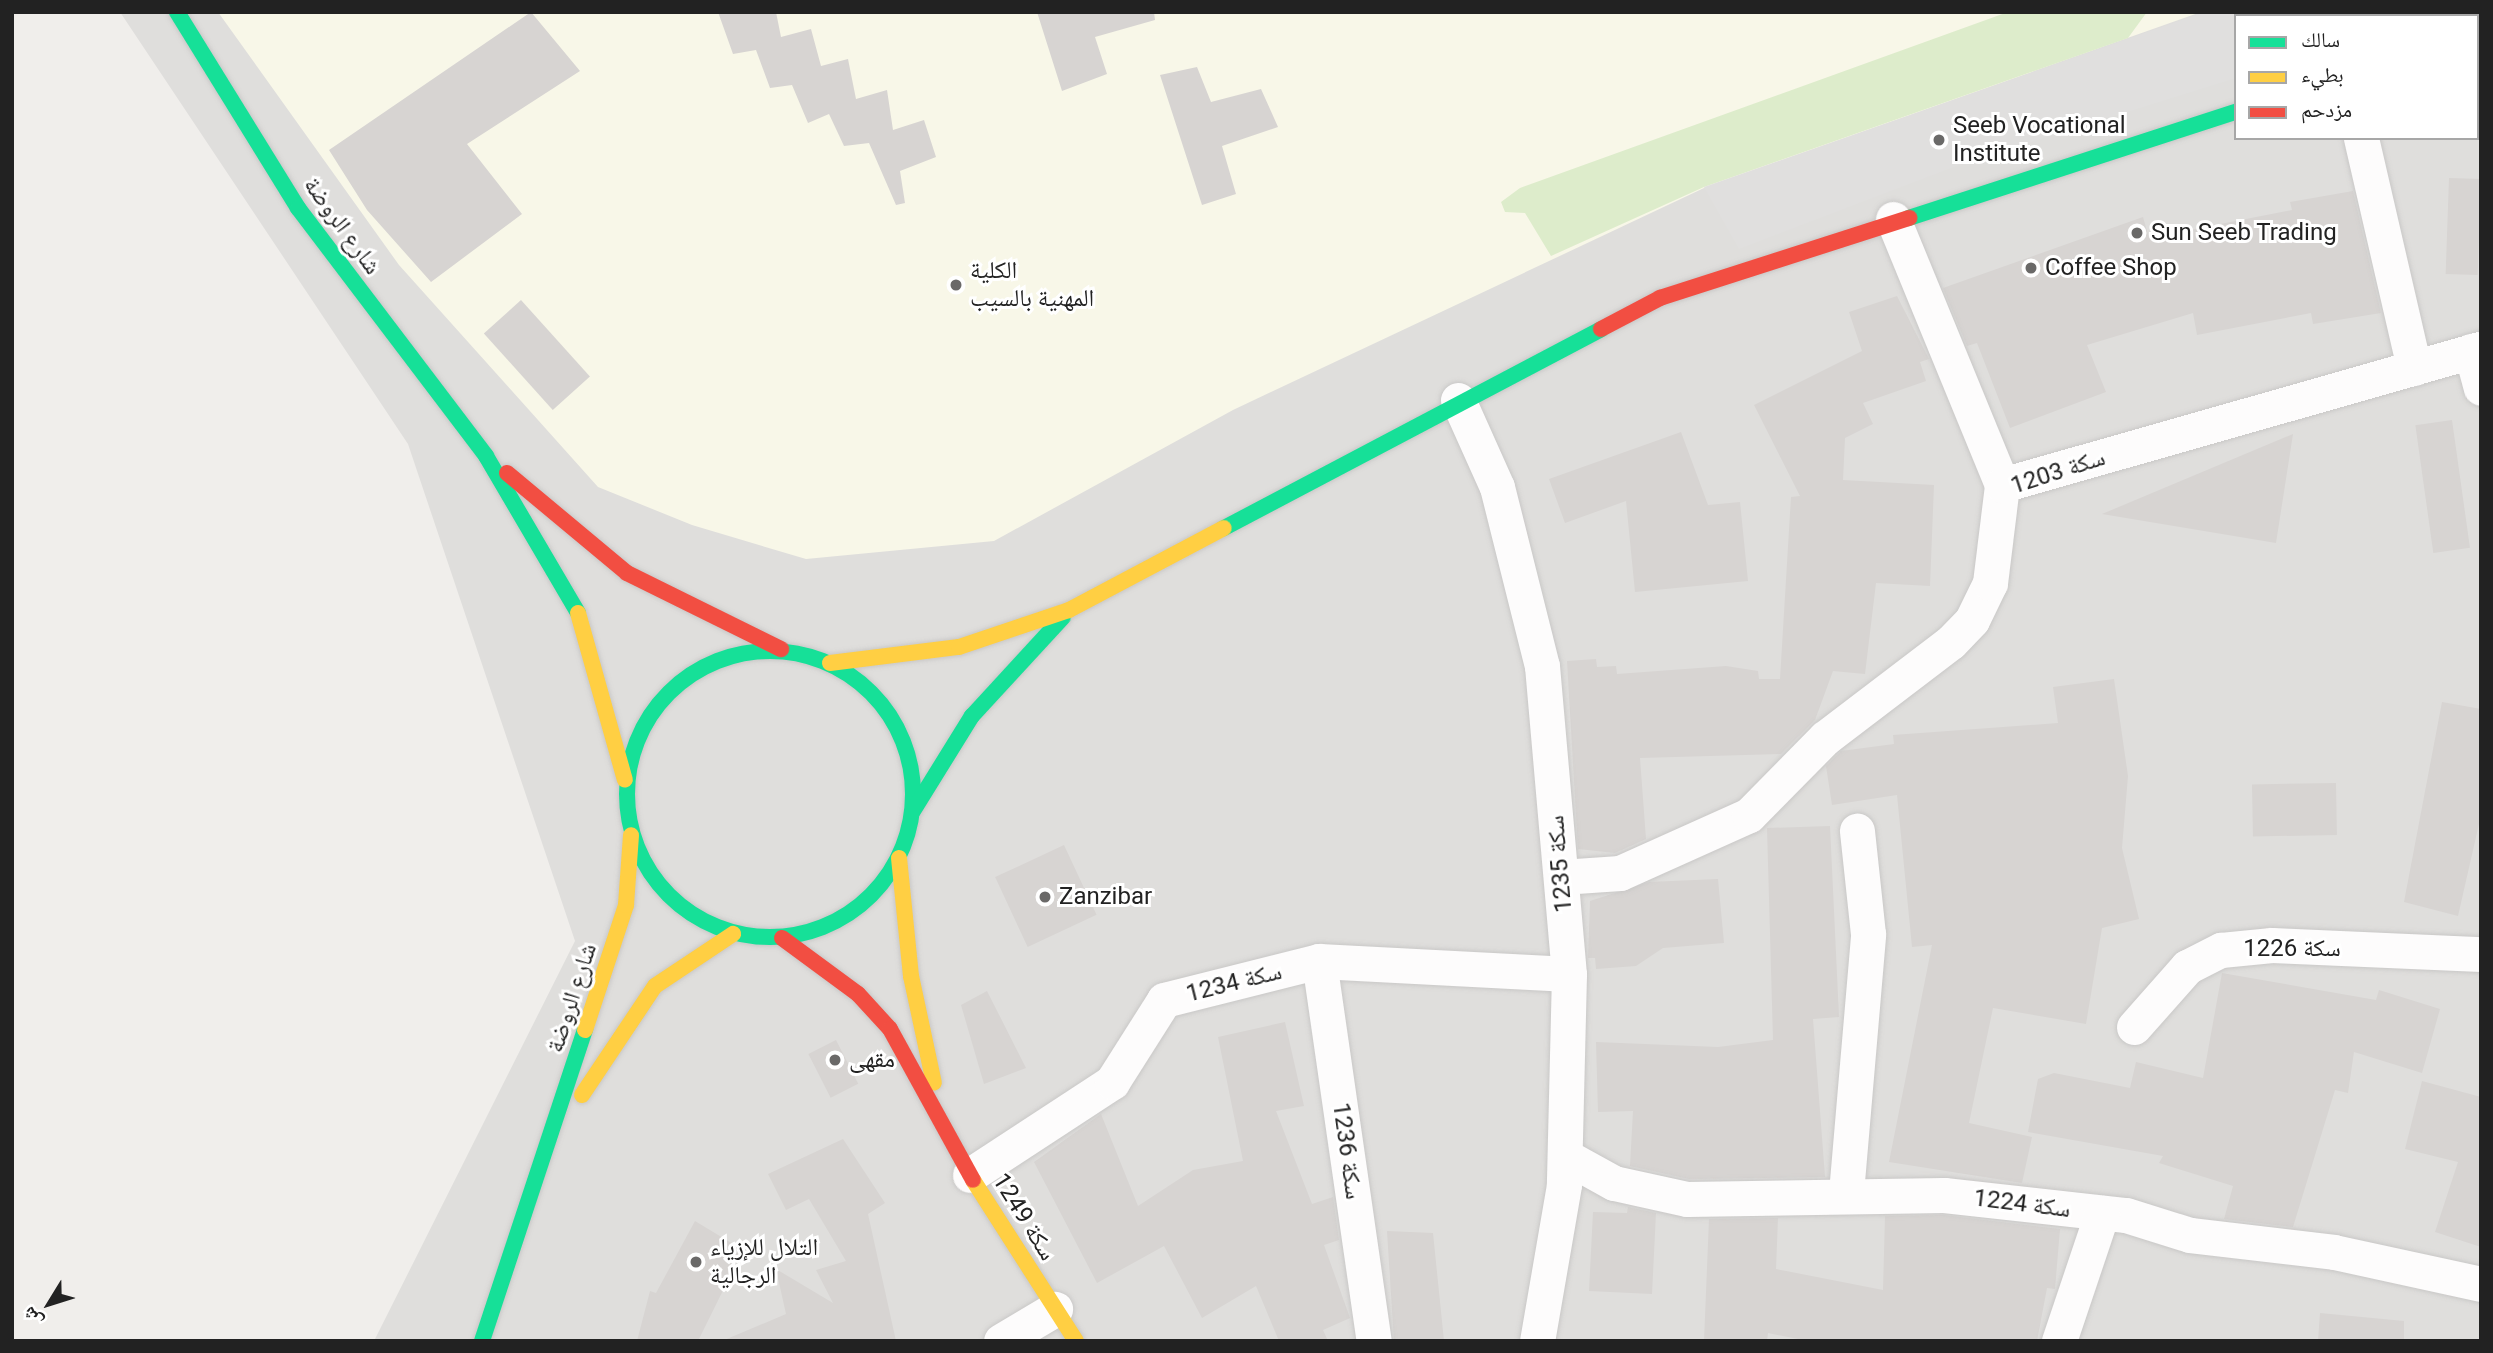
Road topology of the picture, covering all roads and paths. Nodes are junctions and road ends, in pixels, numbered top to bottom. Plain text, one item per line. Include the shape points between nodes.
1 (177, 12) edge
2 (2234, 113) edge
3 (2361, 140) edge
4 (1893, 219) junction
5 (2476, 350) edge
6 (2414, 368) junction
7 (2481, 388) edge
8 (1458, 400) junction
9 (486, 456) junction
10 (2002, 485) junction
11 (1069, 610) junction
12 (786, 651) junction
13 (830, 663) junction
14 (626, 784) junction
15 (913, 810) junction
16 (1857, 831) dead end
17 (631, 833) junction
18 (899, 858) junction
19 (1561, 877) junction
20 (733, 934) junction
21 (782, 938) junction
22 (2481, 954) edge
23 (1319, 961) junction
24 (1569, 974) junction
25 (2134, 1027) dead end
26 (941, 1112) junction
27 (1565, 1156) junction
28 (540, 1174) junction
29 (970, 1175) junction
30 (1846, 1193) junction
31 (2102, 1213) junction
32 (2481, 1284) edge
33 (1055, 1309) junction
34 (482, 1341) edge
35 (1001, 1341) edge
36 (1076, 1341) edge
37 (1374, 1341) edge
38 (1537, 1341) edge
39 (2059, 1341) edge

1 - 9 main road, شارع الروضة via 298,208
2 - 4 main road
3 - 6 street
4 - 8 main road via 1660,298
4 - 10 street
5 - 6 street, سكة 1203
5 - 7 street
6 - 10 street, سكة 1203
8 - 11 main road
8 - 19 street, سكة 1235 via 1497,487 1542,666
9 - 12 main road, شارع الروضة via 626,573
9 - 14 main road, شارع الروضة via 583,622
10 - 19 street, سكة 1203 via 1990,583 1972,620 1951,642 1825,738 1749,815 1620,873
11 - 13 main road via 959,647
11 - 15 main road via 972,716
12 - 13 main road
12 - 14 main road via 741,652 699,668 664,695 637,736
13 - 15 main road via 867,688 895,724 910,766
14 - 17 main road
15 - 18 main road
16 - 30 street via 1868,934
17 - 20 main road via 653,878 679,904
17 - 28 main road, شارع الروضة via 626,905
18 - 21 main road via 860,905 830,925
18 - 26 main road, سكة 1249 via 911,976
19 - 24 street, سكة 1235
20 - 21 main road
20 - 28 main road, شارع الروضة via 655,986 603,1056
21 - 26 main road, سكة 1249 via 858,994 890,1029
22 - 25 street, سكة 1226 via 2272,945 2221,950 2187,967
23 - 24 street, سكة 1234
23 - 29 street, سكة 1234 via 1164,1000 1112,1082
23 - 37 street, سكة 1236
24 - 27 street, سكة 1235
26 - 29 main road, سكة 1249
27 - 30 street, سكة 1224 via 1614,1183 1687,1199
27 - 38 street, سكة 1235
28 - 34 main road, شارع الروضة
29 - 33 main road, سكة 1249
30 - 31 street, سكة 1224 via 1944,1195
31 - 32 street, سكة 1224 via 2190,1235 2334,1252
31 - 39 street
33 - 35 street
33 - 36 main road, سكة 1249

